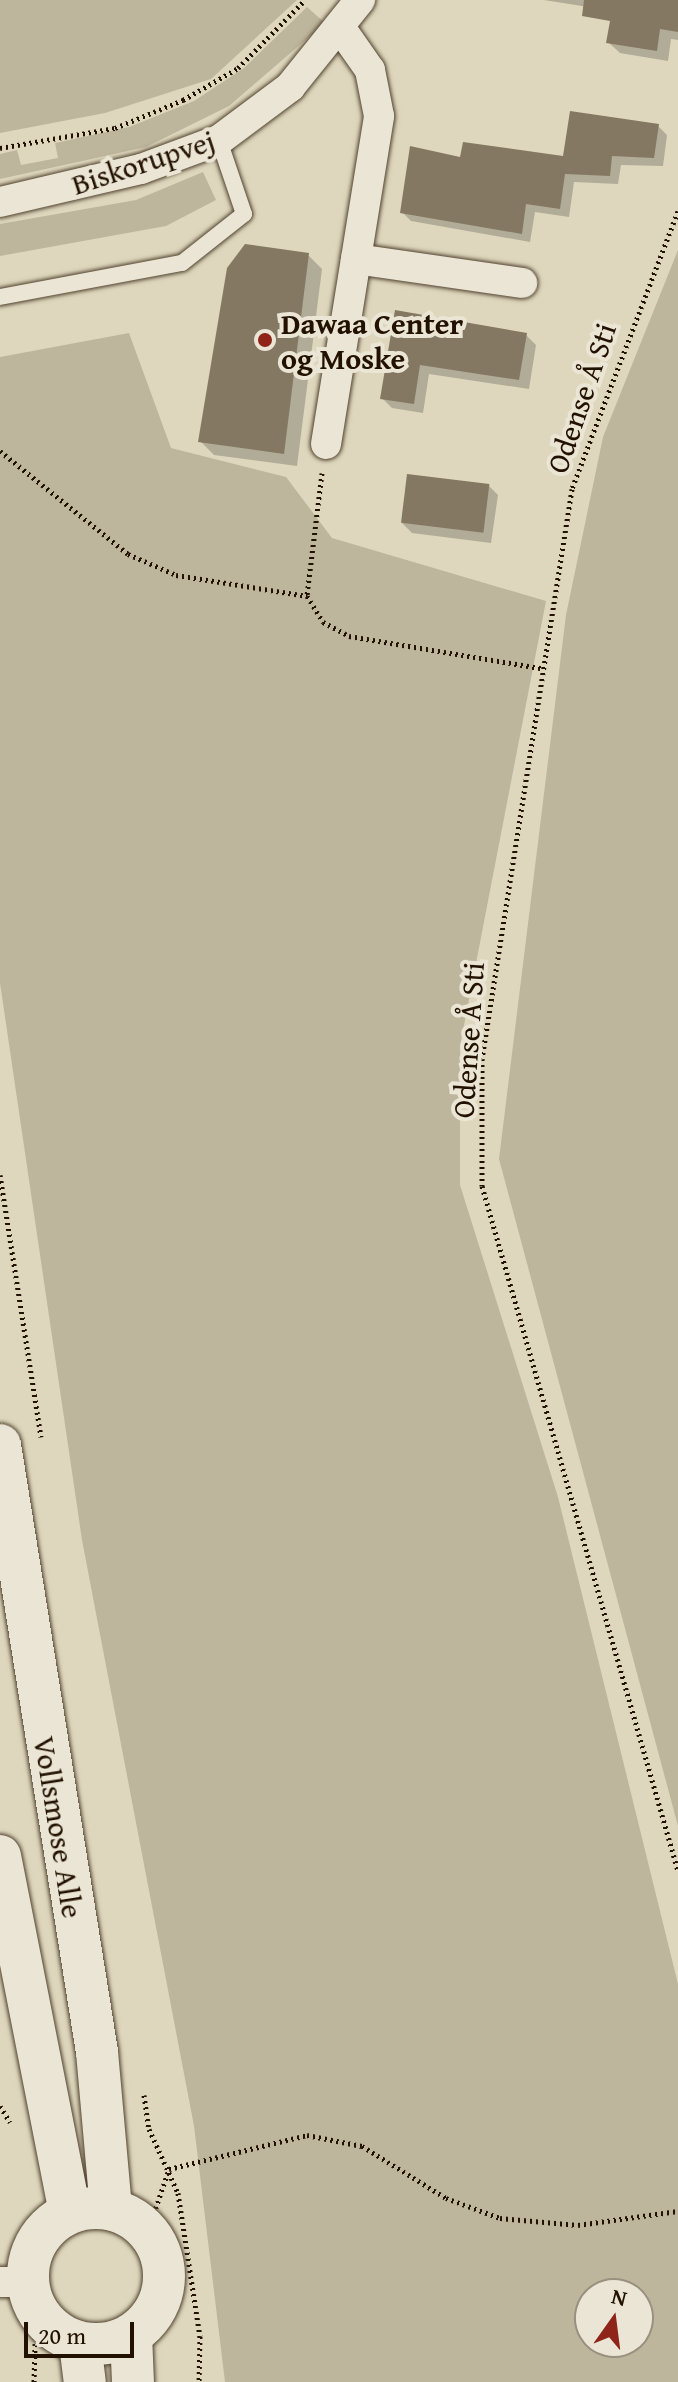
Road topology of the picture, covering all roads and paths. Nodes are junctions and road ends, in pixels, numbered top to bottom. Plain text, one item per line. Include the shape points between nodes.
1 (305, 0) edge
2 (360, 0) edge
3 (342, 30) junction
4 (219, 140) junction
5 (0, 148) edge
6 (0, 202) edge
7 (678, 211) edge
8 (356, 259) junction
9 (522, 283) dead end
10 (0, 297) edge
11 (326, 444) joint
12 (0, 451) edge
13 (307, 596) junction
14 (541, 668) junction
15 (0, 1175) edge
16 (41, 1441) dead end
17 (0, 1445) edge
18 (0, 1856) edge
19 (678, 1871) edge
20 (141, 2082) dead end
21 (169, 2169) junction
22 (111, 2209) junction
23 (678, 2211) edge
24 (70, 2212) junction
25 (148, 2231) junction
26 (21, 2291) edge
27 (131, 2335) junction
28 (82, 2362) edge
29 (34, 2382) edge
30 (133, 2382) edge
31 (199, 2382) edge

1 - 5 path via 238,68 183,100 115,128
2 - 3 street, Biskorupvej
3 - 4 street, Biskorupvej via 290,87
3 - 8 street via 370,70 379,116
4 - 6 street, Biskorupvej via 141,169
4 - 10 lane via 244,214 182,263
7 - 14 path, Odense Å Sti via 572,489
8 - 9 street
8 - 11 street
11 - 13 path
12 - 13 path via 128,554 176,575
13 - 14 path via 323,622 349,636
14 - 19 path, Odense Å Sti via 482,1059 482,1186
15 - 16 path
17 - 22 street, Vollsmose Alle via 97,2052
18 - 24 street, Vollsmose Alle
20 - 21 path via 149,2129
21 - 23 path via 272,2140 334,2137 500,2218 578,2225
21 - 25 path
21 - 31 path via 200,2336
22 - 24 street
22 - 25 street
24 - 26 street via 38,2239
25 - 27 street via 163,2263 161,2298
26 - 28 street
26 - 29 path
27 - 28 street
27 - 30 street

